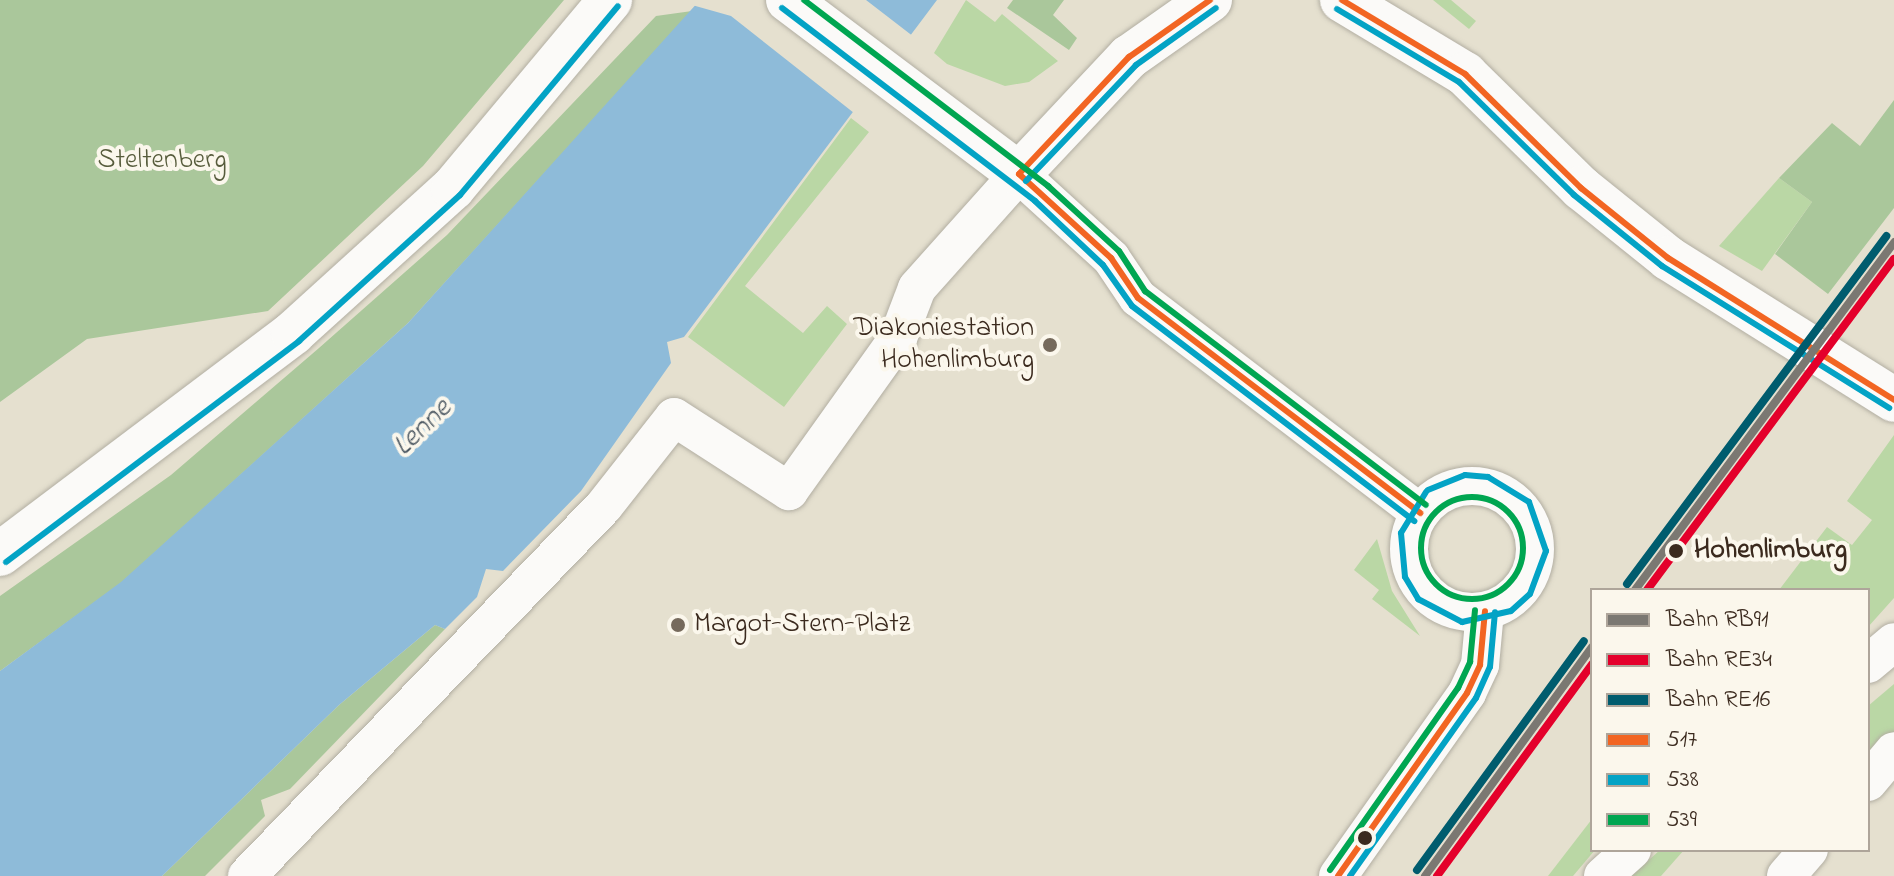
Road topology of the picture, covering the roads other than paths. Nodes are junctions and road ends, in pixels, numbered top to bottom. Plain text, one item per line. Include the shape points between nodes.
1 (610, 0) edge
2 (788, 0) edge
3 (1210, 0) edge
4 (1342, 0) edge
5 (1019, 174) junction
6 (1894, 400) edge
7 (1420, 513) junction
8 (0, 554) edge
9 (1485, 611) junction
10 (1894, 642) edge
11 (1870, 662) edge
12 (1894, 751) edge
13 (1870, 780) edge
14 (1630, 852) edge
15 (1807, 852) edge
16 (247, 876) edge
17 (1338, 876) edge
18 (1603, 876) edge
19 (1786, 876) edge

1 - 8 street via 442,199 293,333
2 - 5 street
3 - 5 street via 1129,57
4 - 6 street via 1465,74 1658,250
5 - 7 street via 1111,258 1138,298
5 - 16 street via 917,288 898,338 789,491 674,417 604,506
7 - 9 street via 1410,554 1426,593 1444,606
7 - 9 street via 1449,490 1468,485 1505,494 1521,508 1532,528 1532,570 1505,603
9 - 17 street via 1480,665 1467,693
10 - 11 street
12 - 13 street
14 - 18 street
15 - 19 street

